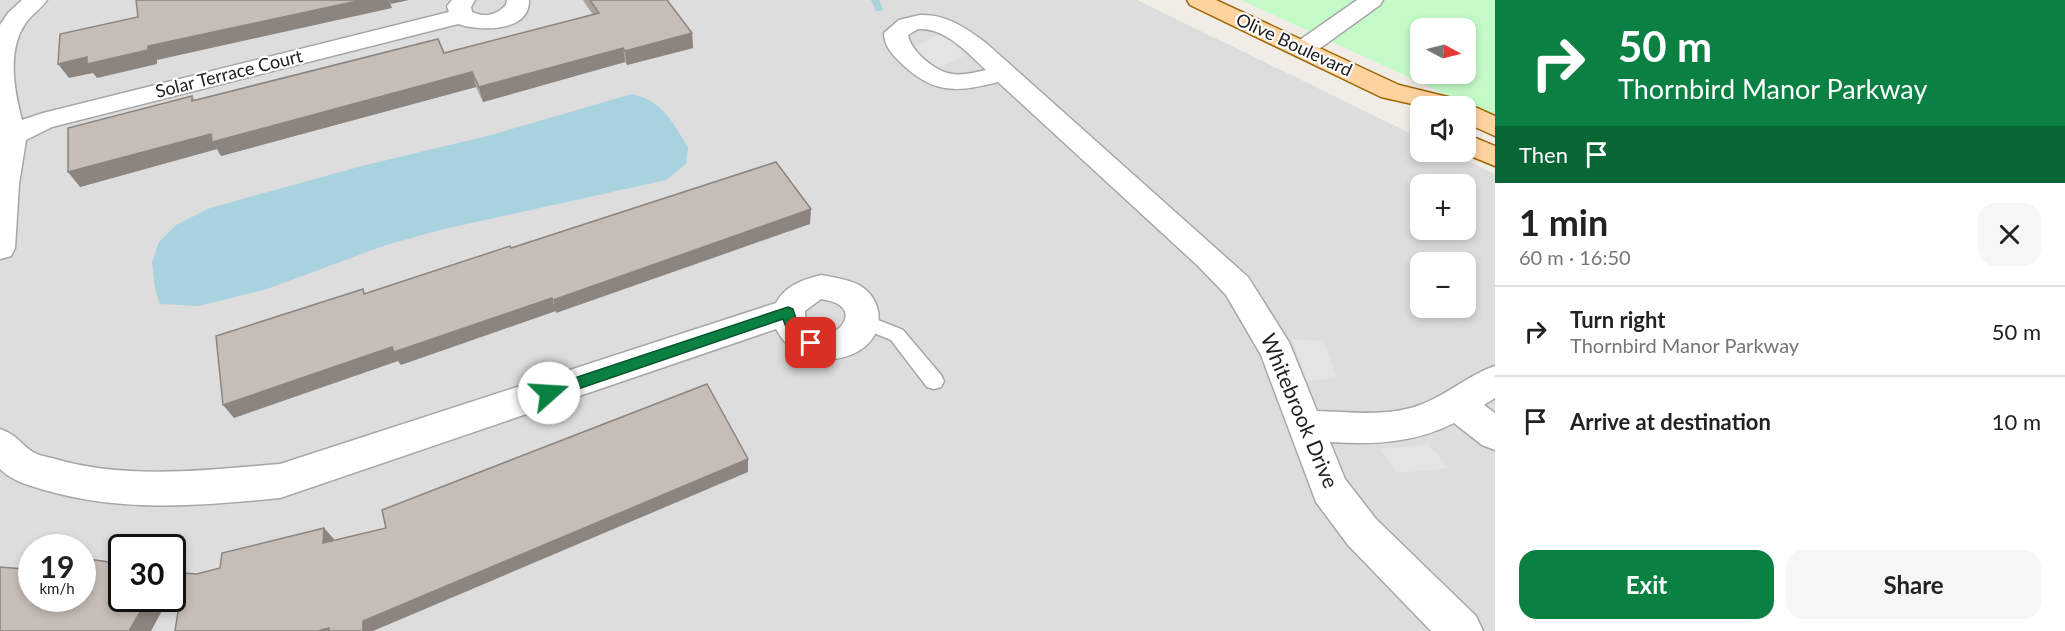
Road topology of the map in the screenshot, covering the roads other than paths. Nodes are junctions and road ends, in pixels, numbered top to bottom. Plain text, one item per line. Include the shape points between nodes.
1 (36, 0) edge
2 (518, 0) edge
3 (1198, 0) edge
4 (1372, 0) edge
5 (463, 8) edge
6 (1303, 49) junction
7 (1003, 73) dead end
8 (1390, 91) junction
9 (1410, 96) edge
10 (1410, 109) edge
11 (1476, 118) edge
12 (1495, 127) edge
13 (6, 138) edge
14 (1476, 147) edge
15 (1495, 157) edge
16 (0, 248) edge
17 (788, 312) junction
18 (863, 321) junction
19 (1495, 380) edge
20 (934, 381) dead end
21 (1456, 404) junction
22 (1305, 426) junction
23 (1495, 434) edge
24 (0, 445) edge
25 (1461, 631) edge

1 - 13 street via 16,18 3,41
2 - 5 street, Solar Terrace Court via 516,11 493,22 474,22
3 - 6 main road, Olive Boulevard
4 - 6 street
5 - 13 street, Solar Terrace Court via 43,122
6 - 8 main road, Olive Boulevard
7 - 22 street, Whitebrook Drive via 1237,286 1277,352
8 - 9 main road, Olive Boulevard
8 - 10 main road, Olive Boulevard
11 - 12 main road
13 - 16 street
14 - 15 main road
17 - 18 street via 798,295 833,288 855,299
17 - 18 street via 793,331 823,346 856,336
17 - 24 street via 280,481 181,488 76,482 22,466
18 - 20 lane via 897,335
19 - 21 street
21 - 22 street via 1412,423
21 - 23 street
22 - 25 street, Whitebrook Drive via 1330,490 1362,532

